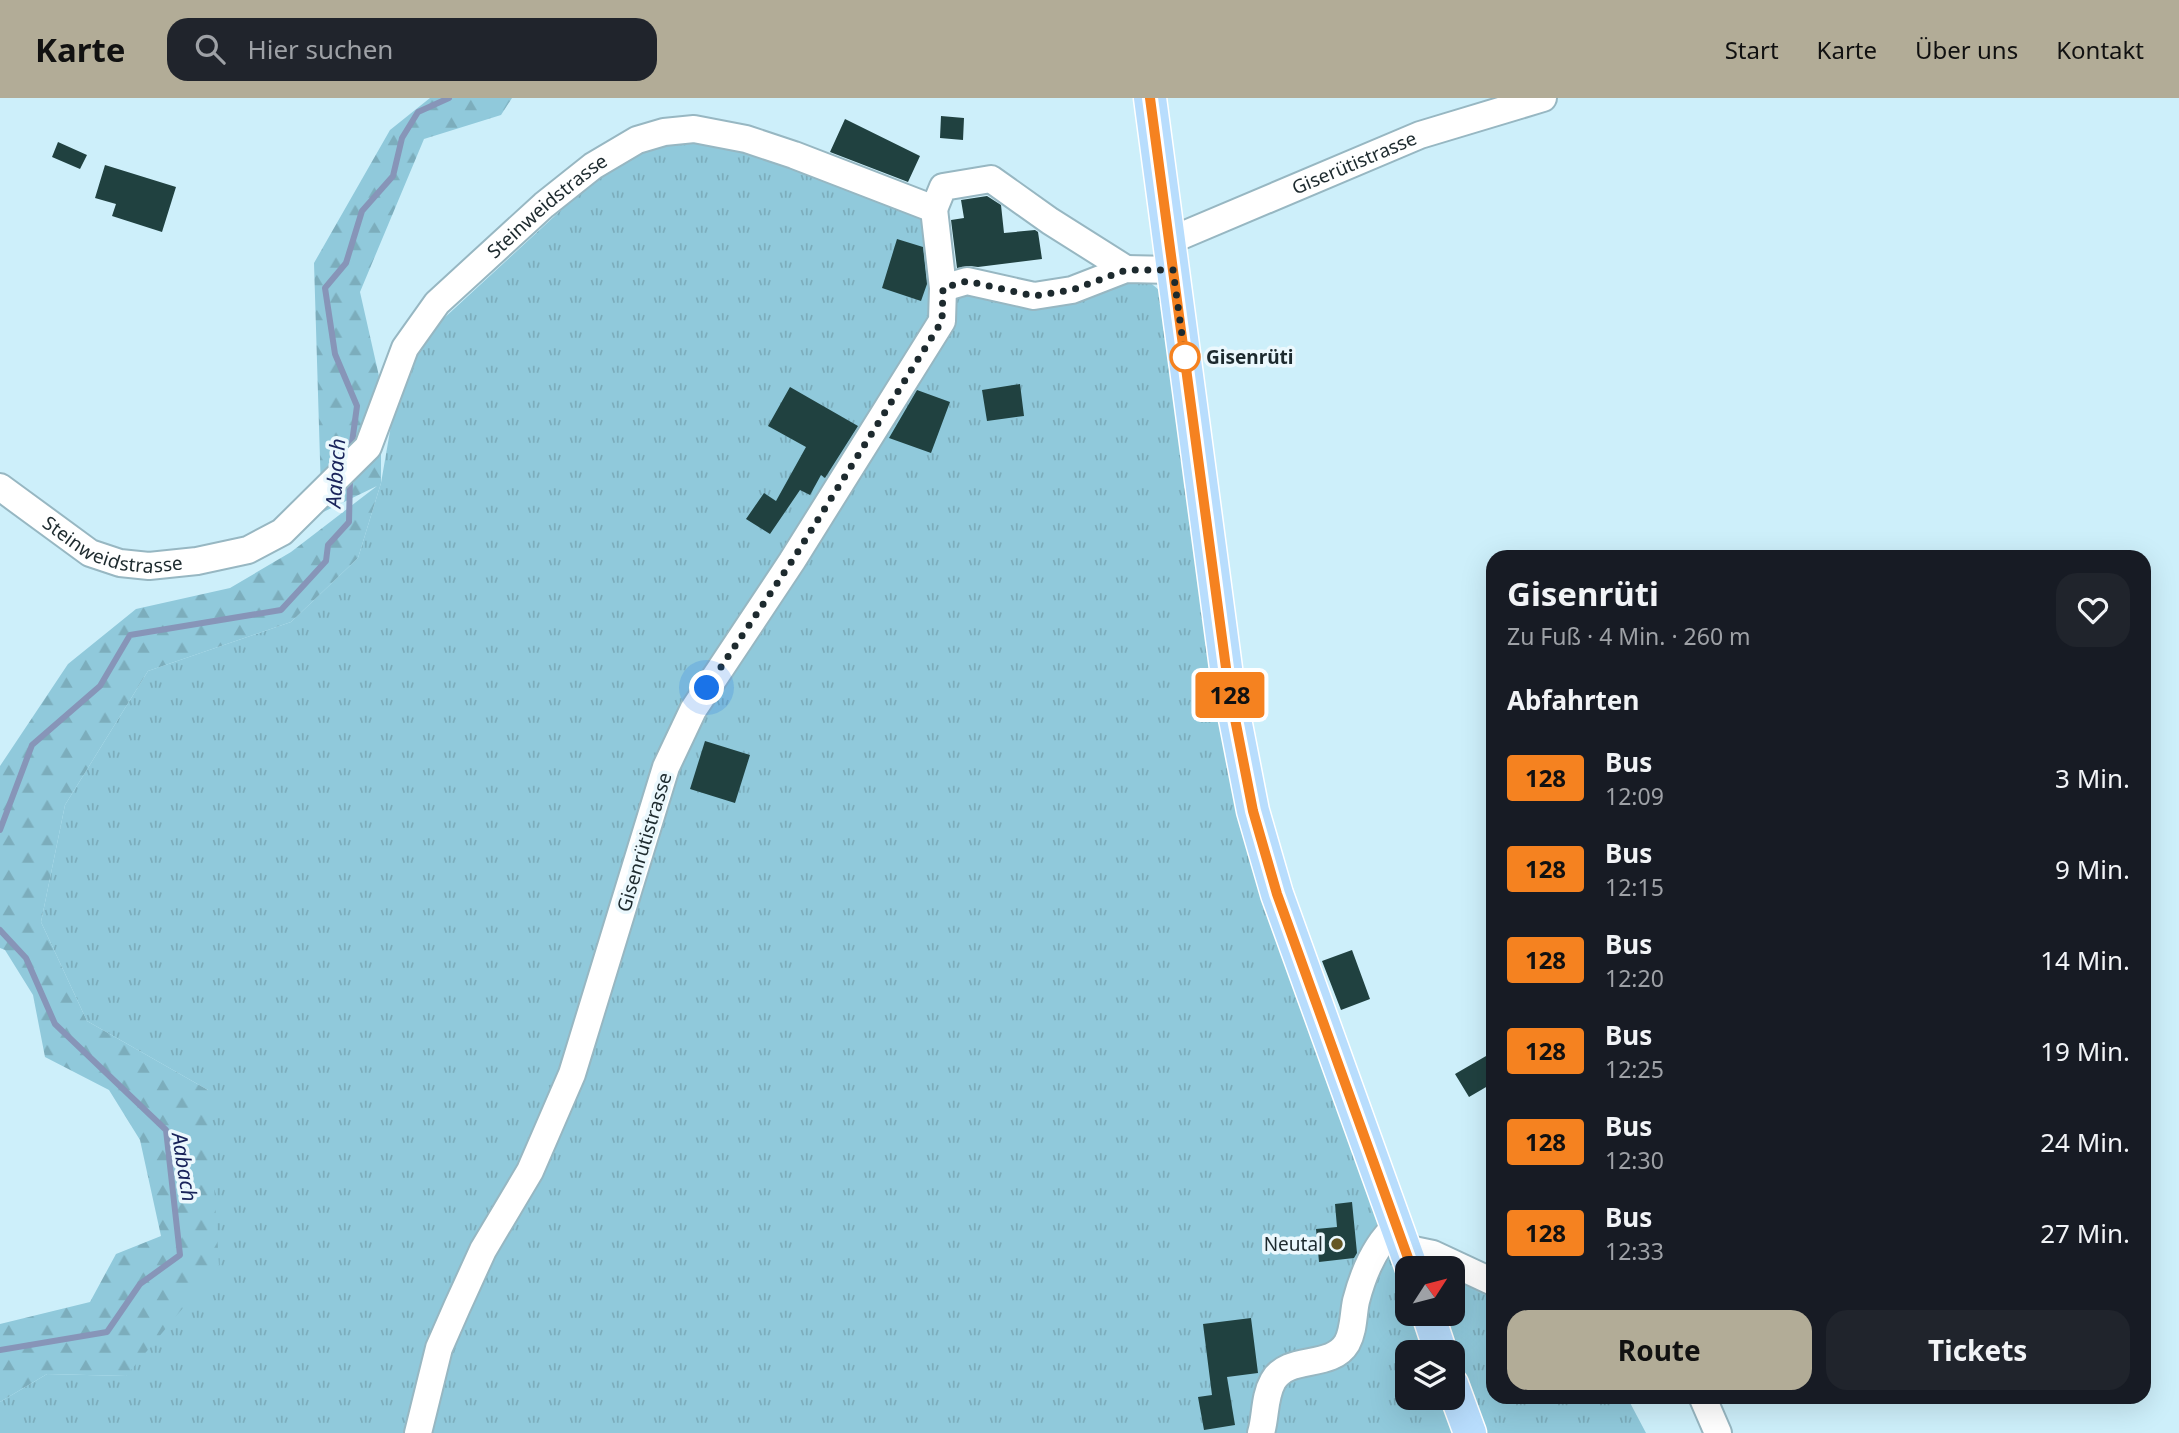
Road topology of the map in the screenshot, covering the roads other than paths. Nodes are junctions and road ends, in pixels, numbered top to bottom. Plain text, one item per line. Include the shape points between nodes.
1 (1150, 98) edge
2 (1543, 98) edge
3 (934, 209) junction
4 (1171, 256) junction
5 (1126, 270) junction
6 (943, 288) junction
7 (0, 487) edge
8 (1404, 1248) edge
9 (1486, 1279) edge
10 (1705, 1404) edge
11 (1462, 1410) edge
12 (418, 1433) edge
13 (1261, 1433) edge
14 (1470, 1433) edge
15 (1718, 1433) edge

1 - 4 main road
2 - 4 street, Giserütistrasse via 1420,135
3 - 5 street via 943,187 991,179
3 - 6 street
3 - 7 street, Steinweidstrasse via 747,139 694,129 637,140 593,166 544,205 437,303 405,348 368,447 282,532 248,550 197,561 149,566 120,563 90,553
4 - 5 street
4 - 8 main road via 1228,683 1253,811 1277,894
5 - 6 street via 1072,290 1034,296 967,281
6 - 12 street, Gisenrütistrasse via 942,321 693,710 666,768 572,1074 530,1171 484,1250 439,1348
8 - 9 street via 1433,1254
8 - 13 street via 1383,1237 1364,1275 1346,1344 1338,1354 1285,1369 1275,1377
10 - 15 street
11 - 14 main road

